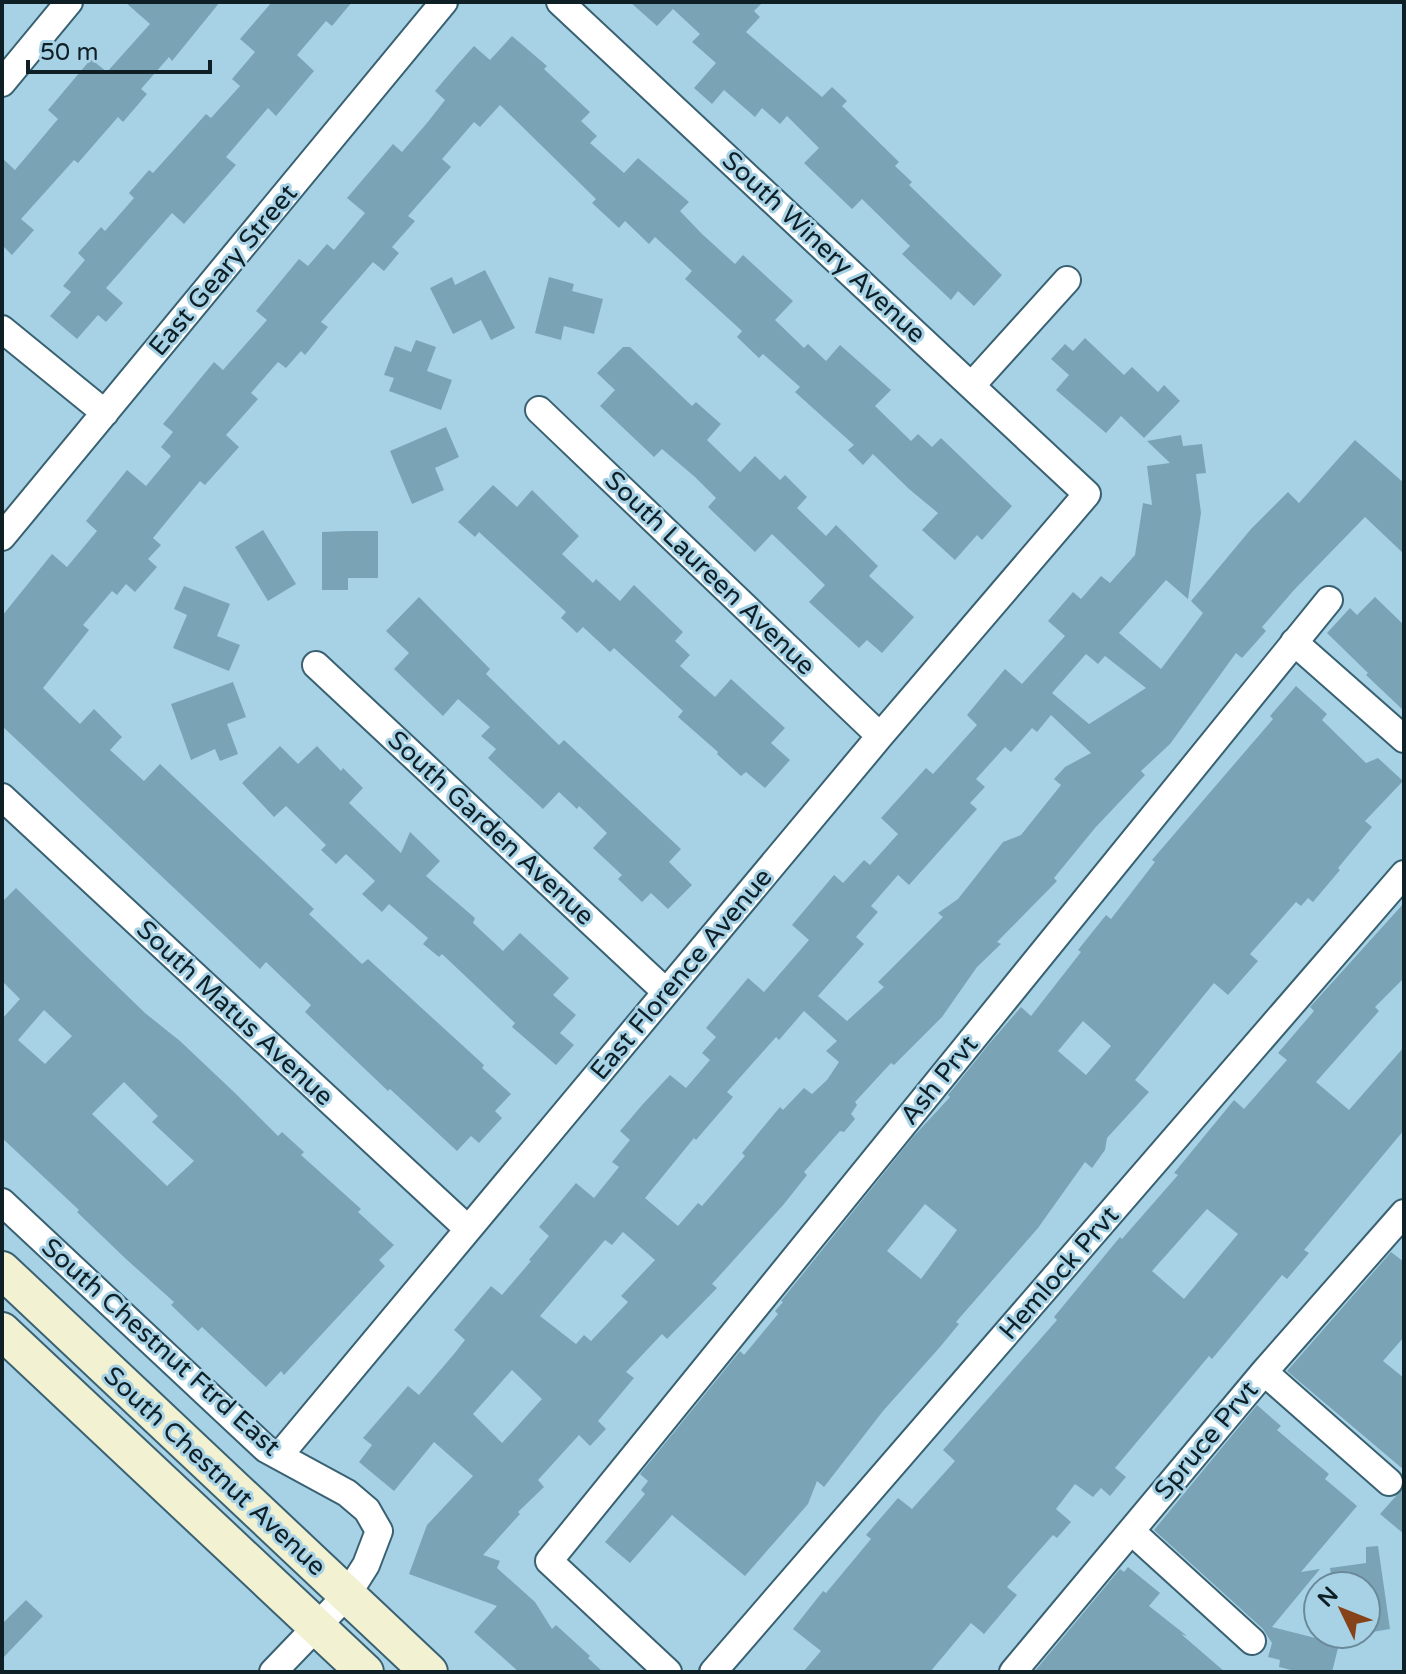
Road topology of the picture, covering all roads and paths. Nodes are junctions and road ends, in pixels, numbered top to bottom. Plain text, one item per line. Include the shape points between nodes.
1 (69, 2) edge
2 (444, 2) edge
3 (560, 2) edge
4 (2, 83) edge
5 (1067, 280) dead end
6 (2, 329) edge
7 (972, 385) junction
8 (539, 410) dead end
9 (105, 413) junction
10 (1087, 494) joint
11 (2, 537) edge
12 (1329, 600) dead end
13 (1294, 642) junction
14 (316, 665) dead end
15 (880, 736) junction
16 (1404, 739) edge
17 (2, 797) edge
18 (1404, 874) edge
19 (666, 992) junction
20 (2, 1202) edge
21 (1403, 1215) edge
22 (468, 1229) junction
23 (2, 1270) edge
24 (2, 1331) edge
25 (1264, 1372) junction
26 (279, 1456) junction
27 (1389, 1482) dead end
28 (1131, 1531) junction
29 (347, 1595) junction
30 (316, 1626) junction
31 (1252, 1641) dead end
32 (273, 1672) edge
33 (365, 1672) edge
34 (429, 1672) edge
35 (668, 1672) edge
36 (713, 1672) edge
37 (1013, 1672) edge

1 - 4 street
2 - 9 street, East Geary Street
3 - 7 street, South Winery Avenue
5 - 7 street
6 - 9 street
7 - 10 street, South Winery Avenue
8 - 15 street, South Laureen Avenue
9 - 11 street, East Geary Street
10 - 15 street, East Florence Avenue
12 - 13 street, Ash Prvt
13 - 16 street
13 - 35 street, Ash Prvt via 549,1561
14 - 19 street, South Garden Avenue
15 - 19 street, East Florence Avenue
17 - 22 street, South Matus Avenue
18 - 36 street, Hemlock Prvt
19 - 22 street, East Florence Avenue
20 - 26 street, South Chestnut Ftrd East
21 - 25 street, Spruce Prvt
22 - 26 street, East Florence Avenue
23 - 29 main road, South Chestnut Avenue
24 - 30 main road, South Chestnut Avenue
25 - 27 street
25 - 28 street, Spruce Prvt
26 - 29 street, South Chestnut Ftrd East via 347,1493 367,1510 379,1531
28 - 31 street
28 - 37 street, Spruce Prvt
29 - 30 street
29 - 34 main road, South Chestnut Avenue
30 - 32 street
30 - 33 main road, South Chestnut Avenue

